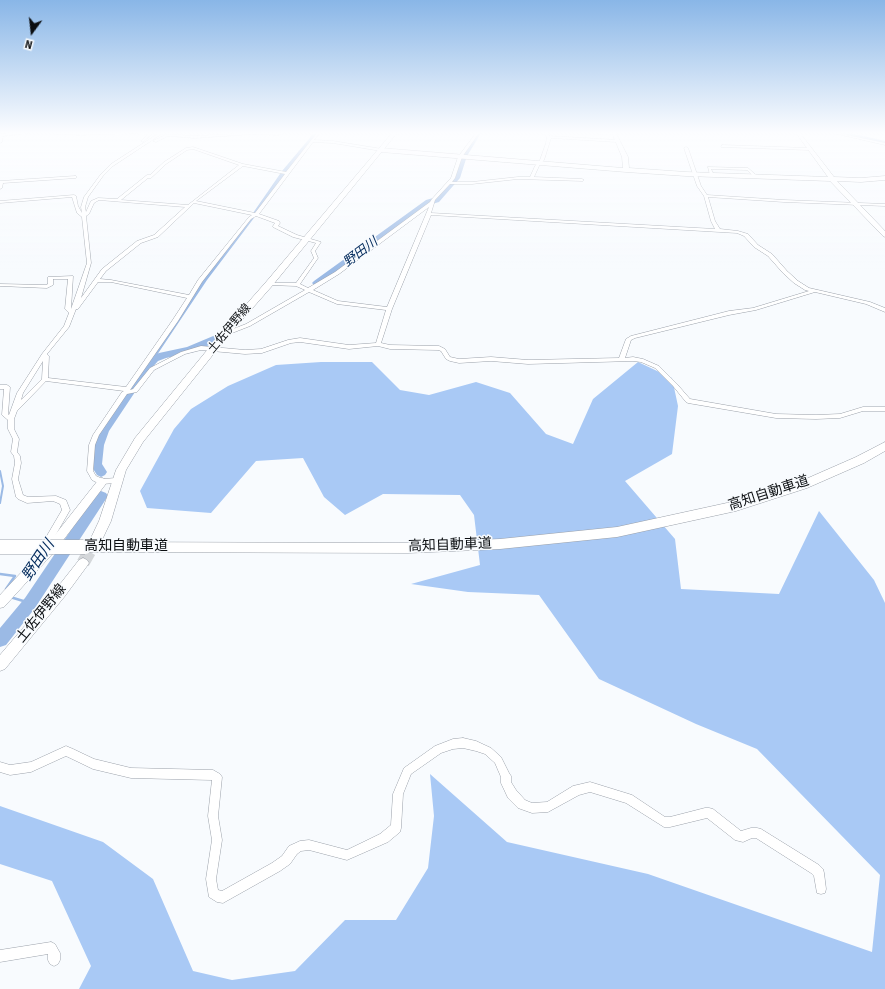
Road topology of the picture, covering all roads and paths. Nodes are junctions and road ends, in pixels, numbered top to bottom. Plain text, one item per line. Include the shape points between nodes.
1 (43, 179) edge
2 (100, 179) edge
3 (144, 179) edge
4 (223, 179) edge
5 (280, 179) edge
6 (356, 179) edge
7 (454, 179) edge
8 (514, 179) edge
9 (561, 179) edge
10 (697, 179) edge
11 (832, 179) edge
12 (582, 180) dead end
13 (452, 183) junction
14 (0, 188) edge
15 (706, 196) junction
16 (117, 201) junction
17 (0, 202) edge
18 (193, 202) junction
19 (432, 202) junction
20 (855, 204) junction
21 (885, 205) edge
22 (188, 206) junction
23 (256, 214) junction
24 (429, 214) junction
25 (84, 216) junction
26 (718, 230) junction
27 (885, 234) edge
28 (306, 239) junction
29 (97, 280) junction
30 (269, 284) junction
31 (0, 285) edge
32 (297, 285) junction
33 (807, 289) junction
34 (306, 290) junction
35 (190, 297) junction
36 (389, 309) junction
37 (885, 310) edge
38 (72, 312) junction
39 (225, 334) junction
40 (378, 344) junction
41 (213, 350) junction
42 (44, 355) junction
43 (622, 358) junction
44 (45, 379) junction
45 (0, 387) edge
46 (125, 391) junction
47 (885, 409) edge
48 (13, 411) junction
49 (10, 419) junction
50 (885, 446) edge
51 (116, 481) junction
52 (102, 482) junction
53 (90, 544) junction
54 (0, 547) edge
55 (83, 563) tunnel mouth
56 (14, 588) junction
57 (0, 603) edge
58 (0, 665) edge
59 (0, 767) edge
60 (821, 889) dead end
61 (0, 956) edge
62 (54, 960) dead end

1 - 14 street via 1,182
2 - 25 street via 86,197
3 - 16 street
4 - 18 street
5 - 23 street
6 - 28 main road, 土佐伊野線
7 - 13 street
8 - 13 street
9 - 12 street
10 - 15 street
11 - 20 street
13 - 19 street
15 - 20 street
15 - 26 street
16 - 22 street
16 - 25 street via 94,200
17 - 25 street via 74,196 79,213
18 - 22 street
18 - 23 street
19 - 24 street
19 - 34 street via 337,273
20 - 21 street
20 - 27 street
22 - 29 street via 156,236 139,242 124,253 104,270
23 - 28 street via 277,222 275,226 278,228
23 - 35 street via 230,242
24 - 26 street
24 - 36 street
25 - 38 street via 89,263
26 - 33 street via 746,235 756,246 770,255 784,272
28 - 30 main road, 土佐伊野線
28 - 32 street via 319,243 313,250 316,258
29 - 35 street
29 - 38 street
30 - 32 street
30 - 39 main road, 土佐伊野線
31 - 38 street via 47,287 51,285 50,278 71,277 68,308
32 - 34 street
33 - 37 street via 857,300
33 - 43 street via 815,291 754,309 633,337 629,339
34 - 36 street via 342,304
34 - 39 street via 248,325
35 - 46 street
36 - 40 street
38 - 42 street via 63,332
39 - 41 main road, 土佐伊野線
40 - 41 street via 349,347 295,340 262,351
40 - 43 street via 397,348 439,348 448,358 458,361 491,358 528,362
41 - 46 street via 201,348 165,361 152,369 135,391
41 - 51 main road, 土佐伊野線 via 139,440 125,460
42 - 44 street
42 - 48 street via 20,393
43 - 47 street via 642,361 657,367 688,400 705,404 776,416 822,418 853,414 863,409
44 - 46 street
44 - 48 street
45 - 49 street via 7,387 5,415
46 - 52 street via 96,434 92,445 90,471 94,478
48 - 49 street
49 - 56 street via 16,439 14,452 18,463 14,478 20,496 27,500 54,498 63,502 66,510 48,541
50 - 53 highway, 高知自動車道 via 803,485 736,506 617,532 570,538 408,548
51 - 52 street
51 - 53 main road, 土佐伊野線 via 105,521
52 - 56 street via 51,548
53 - 54 highway, 高知自動車道, bridge
55 - 58 main road, 土佐伊野線
56 - 57 street
59 - 60 street via 10,770 31,767 66,751 93,764 131,773 213,775 217,778 213,816 217,840 211,880 213,893 223,897 276,867 300,846 309,845 347,855 384,838 396,828 398,794 407,771 438,749 463,743 476,746 498,760 512,794 522,804 532,808 548,807 577,790 590,787 628,799 664,822 709,813 739,836 757,833 815,869 819,873
61 - 62 street via 50,948 54,953

